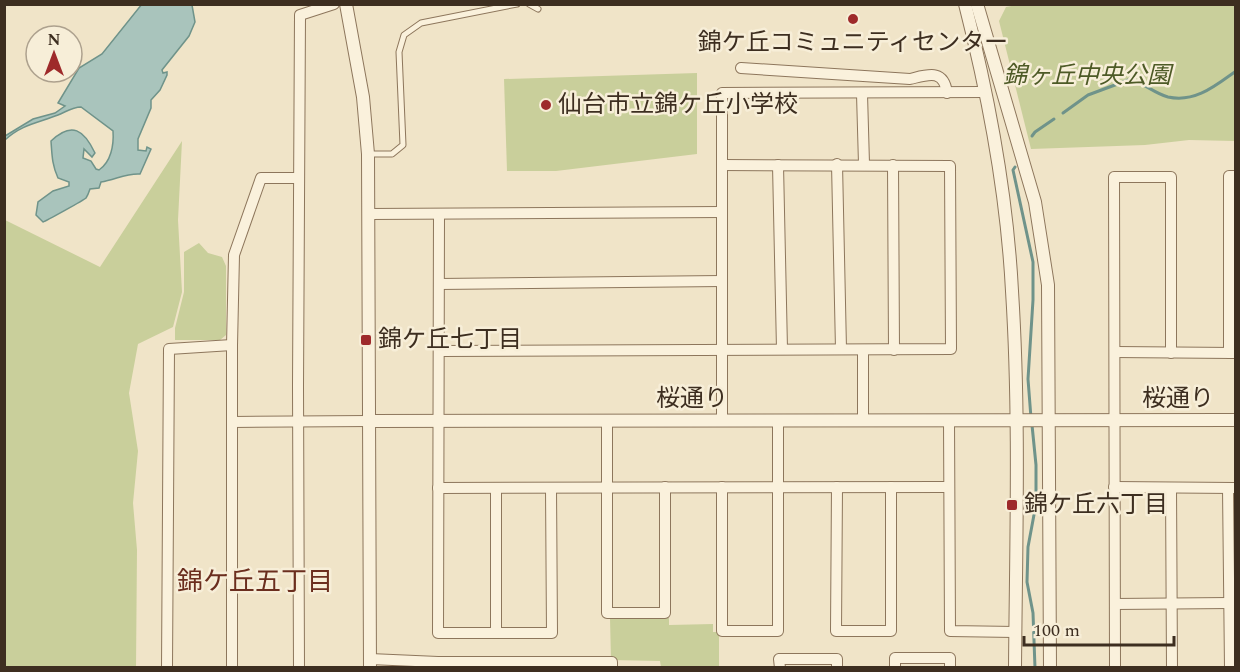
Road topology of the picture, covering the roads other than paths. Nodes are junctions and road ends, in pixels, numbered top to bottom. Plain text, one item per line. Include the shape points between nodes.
1 (334, 4) edge
2 (345, 4) edge
3 (517, 4) edge
4 (529, 4) edge
5 (977, 4) edge
6 (965, 5) edge
7 (538, 9) dead end
8 (741, 68) dead end
9 (986, 92) junction
10 (947, 93) junction
11 (862, 94) junction
12 (368, 154) junction
13 (837, 164) junction
14 (864, 164) junction
15 (722, 165) junction
16 (778, 165) junction
17 (893, 165) junction
18 (1236, 176) edge
19 (298, 178) junction
20 (722, 212) junction
21 (369, 213) junction
22 (439, 214) junction
23 (722, 281) junction
24 (439, 284) junction
25 (232, 345) junction
26 (782, 349) junction
27 (841, 349) junction
28 (722, 350) junction
29 (863, 350) junction
30 (894, 350) junction
31 (439, 351) junction
32 (1115, 352) junction
33 (1171, 353) junction
34 (1232, 353) edge
35 (438, 420) junction
36 (607, 420) junction
37 (722, 420) junction
38 (778, 420) junction
39 (863, 420) junction
40 (949, 420) junction
41 (1018, 420) junction
42 (1236, 420) edge
43 (370, 421) junction
44 (1045, 421) junction
45 (1114, 421) junction
46 (232, 422) junction
47 (299, 422) junction
48 (608, 487) junction
49 (665, 487) junction
50 (722, 487) junction
51 (779, 487) junction
52 (837, 487) junction
53 (891, 487) junction
54 (949, 487) junction
55 (1114, 487) junction
56 (438, 488) junction
57 (496, 488) junction
58 (551, 488) junction
59 (1172, 488) junction
60 (1232, 488) edge
61 (1229, 603) junction
62 (1115, 604) junction
63 (1172, 604) junction
64 (1015, 632) junction
65 (496, 633) junction
66 (370, 663) edge
67 (438, 665) edge
68 (167, 668) edge
69 (232, 668) edge
70 (299, 668) edge
71 (612, 668) edge
72 (780, 668) edge
73 (837, 668) edge
74 (896, 668) edge
75 (950, 668) edge
76 (1015, 668) edge
77 (1050, 668) edge
78 (1115, 668) edge
79 (1172, 668) edge
80 (1230, 668) edge

1 - 19 street via 300,15
2 - 12 street via 363,97
3 - 12 lane via 421,23 404,35 399,52 403,145 392,154
4 - 7 lane
5 - 44 street via 1035,202 1048,285
6 - 9 street
8 - 10 street via 910,79 934,75 945,83
9 - 10 street
9 - 41 street via 1012,290
10 - 11 street
11 - 14 street
11 - 15 street via 722,93
12 - 21 street
13 - 14 street
13 - 16 street
13 - 27 street
14 - 17 street
15 - 16 street
15 - 20 street
16 - 26 street
17 - 30 street
17 - 30 street via 950,166 951,269 951,349
18 - 34 street via 1229,176
19 - 25 street via 261,178 234,255
19 - 47 street
20 - 22 street
20 - 23 street
21 - 22 street
21 - 43 street
22 - 24 street
23 - 24 street
23 - 28 street
24 - 31 street
25 - 46 street
25 - 68 street via 169,349
26 - 27 street
26 - 28 street
27 - 29 street
28 - 31 street
28 - 37 street
29 - 30 street
29 - 39 street
31 - 35 street
32 - 33 street
32 - 33 street via 1114,177 1171,177
32 - 45 street
33 - 34 street
35 - 36 street, 桜通り
35 - 43 street, 桜通り
35 - 56 street
36 - 37 street, 桜通り
36 - 48 street
37 - 38 street, 桜通り
38 - 39 street, 桜通り
38 - 51 street
39 - 40 street, 桜通り
40 - 41 street, 桜通り
40 - 54 street
41 - 44 street, 桜通り
41 - 64 street
42 - 45 street, 桜通り
43 - 47 street
43 - 66 street
44 - 45 street, 桜通り
44 - 77 street
45 - 55 street
46 - 47 street
46 - 69 street
47 - 70 street
48 - 49 street
48 - 49 street via 608,613 665,613
48 - 58 street
49 - 50 street
50 - 51 street
50 - 51 street via 722,631 778,631
51 - 52 street
52 - 53 street
52 - 53 street via 836,631 891,631
53 - 54 street
54 - 64 street via 950,631
55 - 59 street
55 - 62 street
56 - 57 street
56 - 65 street via 438,633
57 - 58 street
57 - 65 street
58 - 65 street via 552,633
59 - 60 street
59 - 63 street
60 - 61 street
61 - 63 street
61 - 80 street
62 - 63 street
62 - 78 street
63 - 79 street
64 - 76 street
66 - 67 street
67 - 71 street via 612,662
72 - 73 street via 779,659 837,659
74 - 75 street via 895,658 950,658

